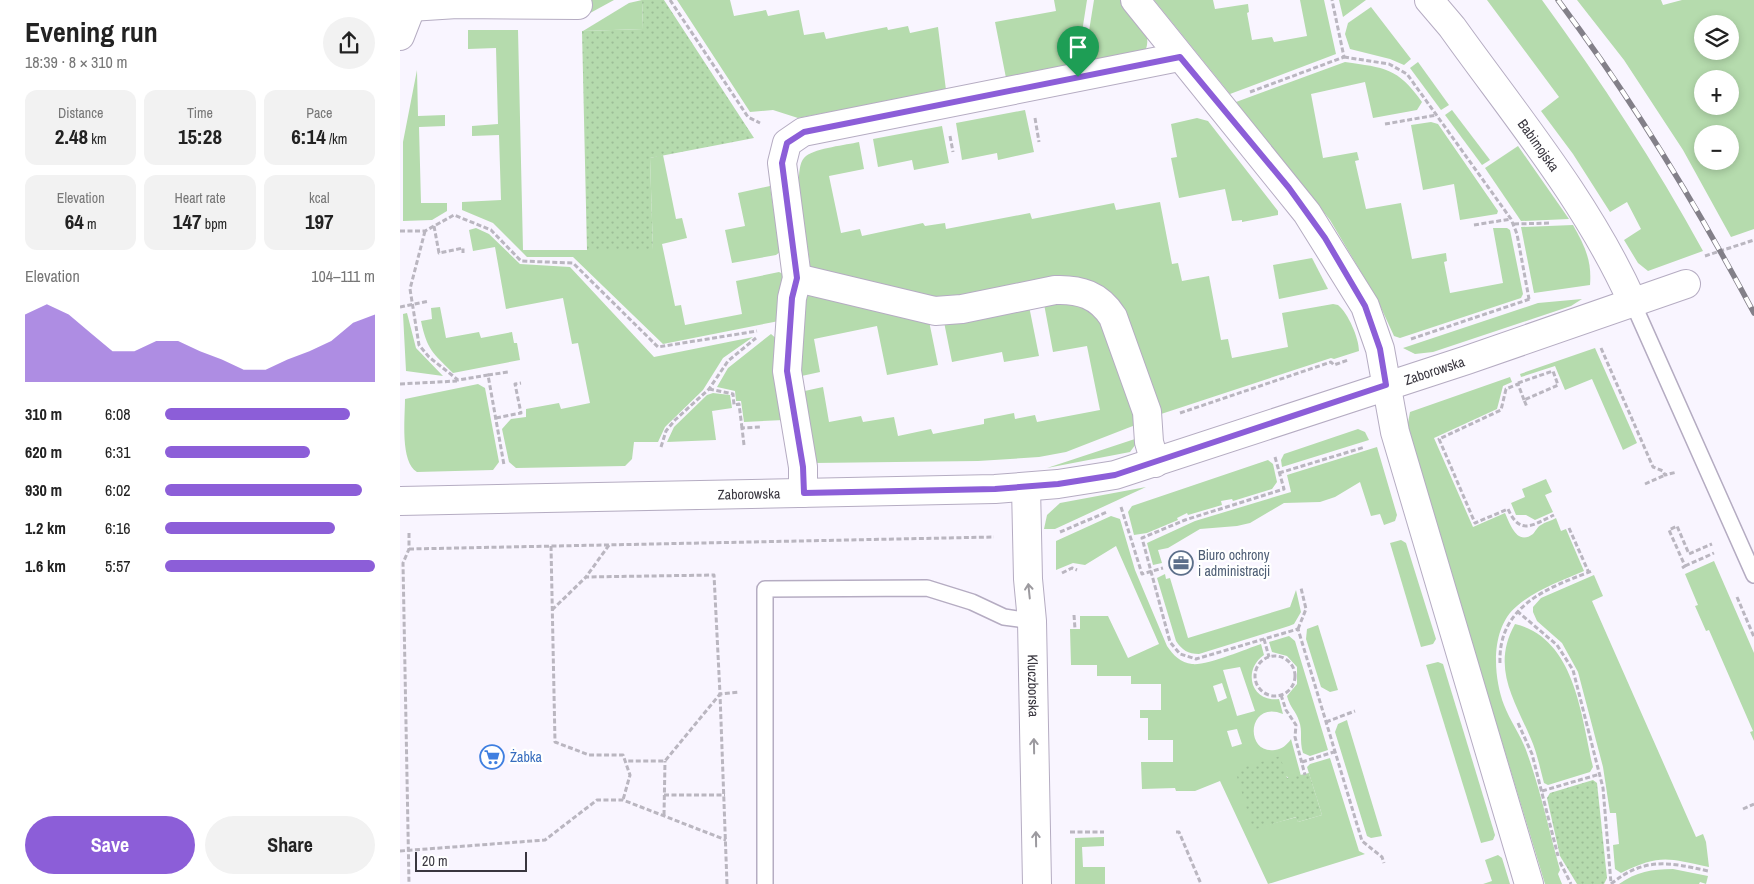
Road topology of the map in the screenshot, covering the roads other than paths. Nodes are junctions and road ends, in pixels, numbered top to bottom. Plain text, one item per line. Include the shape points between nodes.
1 (1135, 0) edge
2 (1430, 0) edge
3 (408, 4) edge
4 (578, 5) dead end
5 (400, 36) edge
6 (1180, 57) junction
7 (797, 278) junction
8 (1686, 284) dead end
9 (1632, 301) junction
10 (1386, 385) junction
11 (1155, 463) junction
12 (1026, 487) junction
13 (804, 493) junction
14 (404, 513) edge
15 (1754, 575) edge
16 (1032, 621) junction
17 (765, 884) edge
18 (1037, 884) edge
19 (1529, 884) edge

1 - 6 street
2 - 9 street, Babimojska via 1582,208
3 - 4 street
3 - 5 street
6 - 7 street via 804,132 795,137 787,143 782,163
6 - 10 street via 1289,188 1325,238 1365,306 1380,349
7 - 11 street via 935,311 962,309 1055,290 1071,289 1097,298 1113,317 1147,412 1149,442
7 - 13 street via 792,298 787,364
8 - 9 street, Zaborowska
9 - 10 street, Zaborowska via 1467,360
9 - 15 lane
10 - 11 street, Zaborowska
10 - 19 street via 1396,432
11 - 12 street, Zaborowska via 1115,475
12 - 13 street, Zaborowska
16 -> 12 street, Kluczborska
13 - 14 street, Zaborowska
16 - 17 lane via 1004,617 972,602 927,588 765,589
18 -> 16 street, Kluczborska

